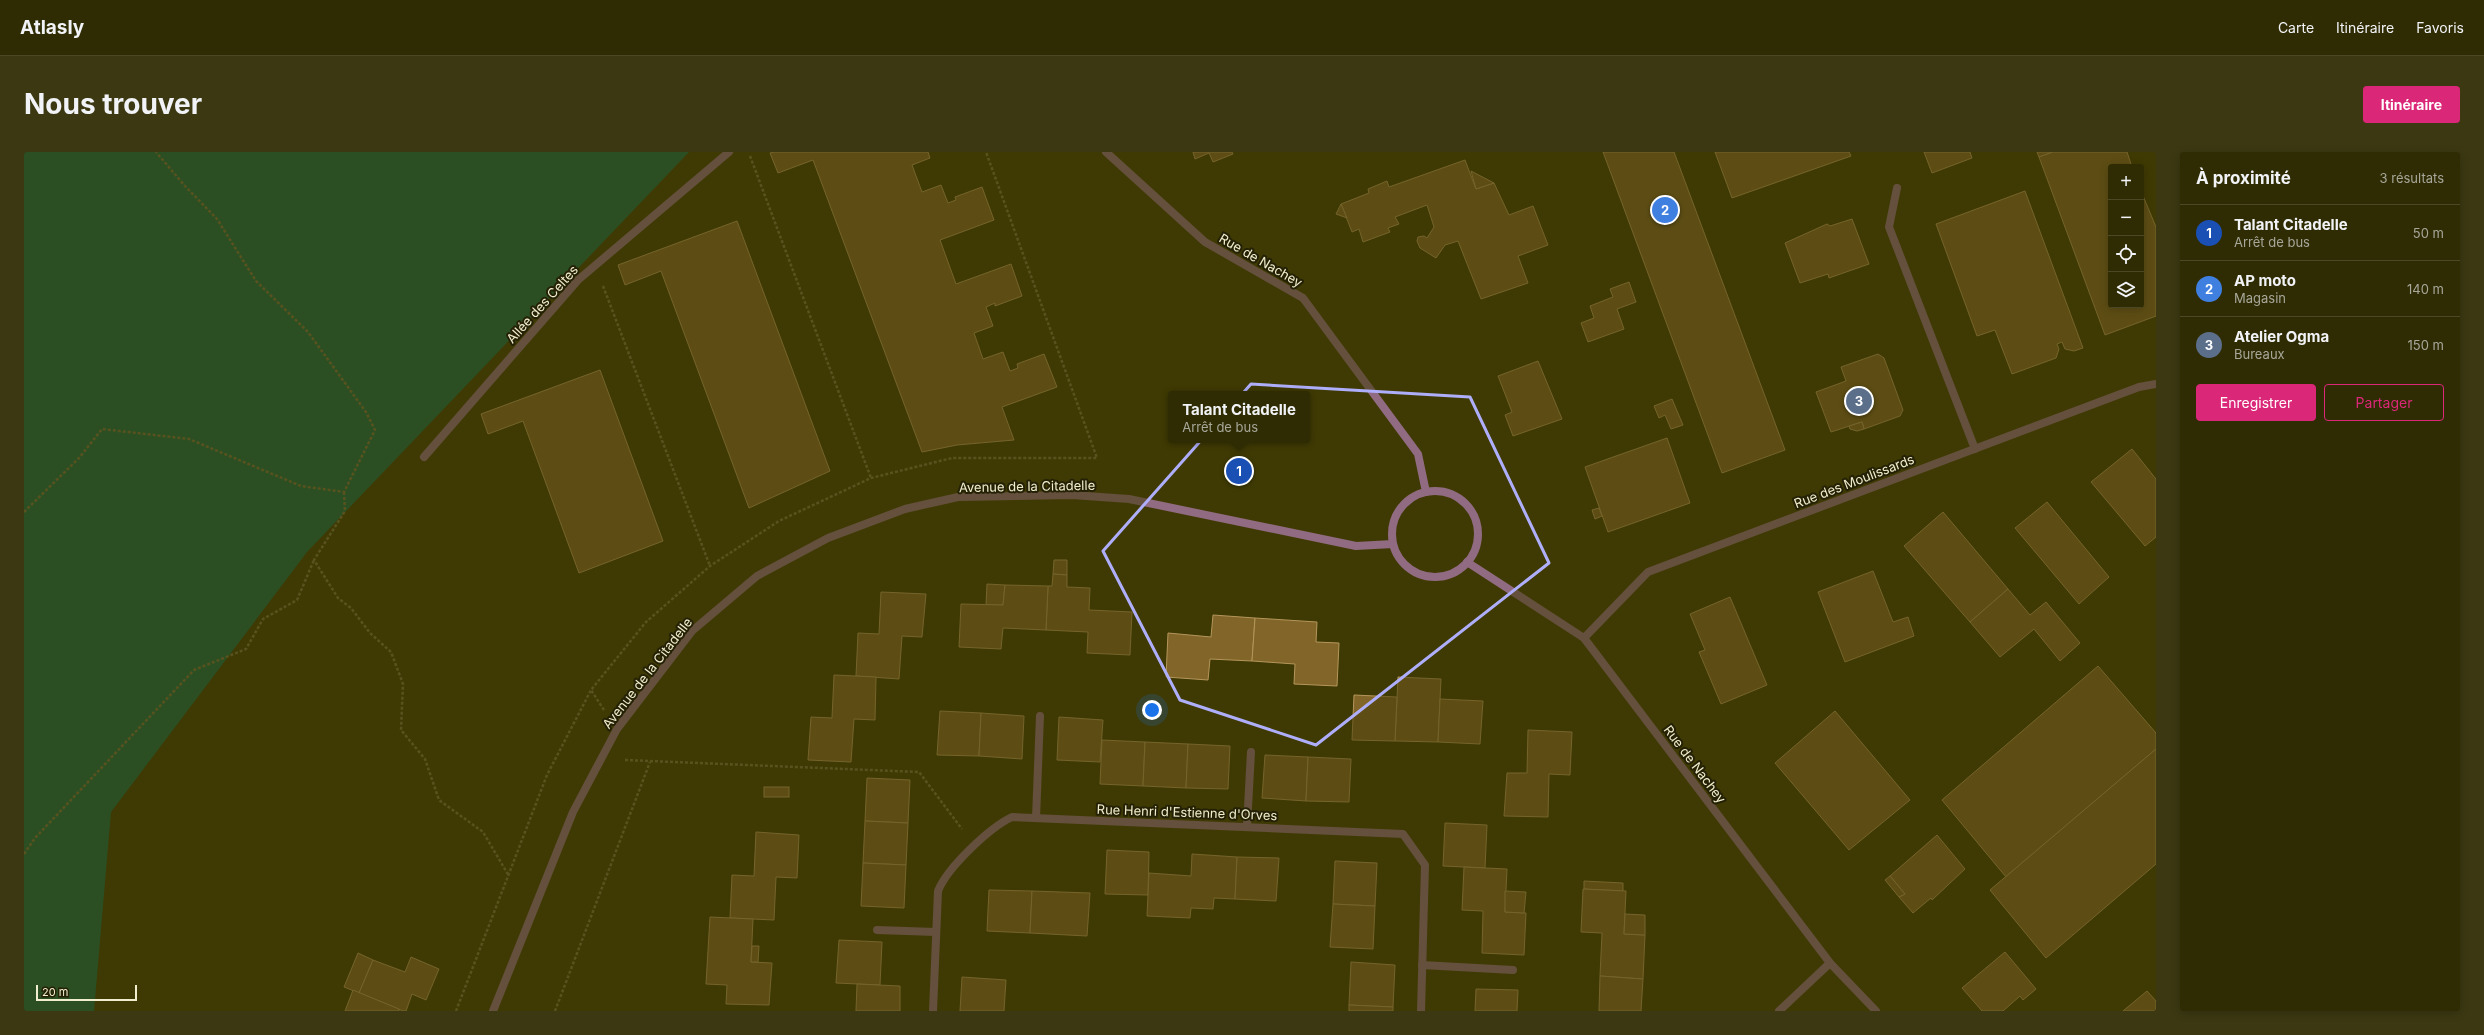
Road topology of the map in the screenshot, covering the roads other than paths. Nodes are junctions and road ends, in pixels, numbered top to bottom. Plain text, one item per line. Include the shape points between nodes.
1 (729, 152) edge
2 (1106, 152) edge
3 (1897, 188) dead end
4 (2156, 384) edge
5 (1975, 449) junction
6 (424, 457) dead end
7 (1426, 492) junction
8 (1393, 544) junction
9 (1467, 562) junction
10 (1584, 638) junction
11 (1040, 716) dead end
12 (1251, 752) dead end
13 (1036, 818) junction
14 (1247, 826) junction
15 (877, 930) dead end
16 (936, 932) junction
17 (1830, 963) junction
18 (1422, 965) junction
19 (1513, 970) dead end
20 (493, 1011) edge
21 (933, 1011) edge
22 (1421, 1011) edge
23 (1779, 1011) edge
24 (1876, 1011) edge

1 - 6 street, Allée des Celtes via 578,280
2 - 7 street, Rue de Nachey via 1205,242 1303,298 1418,454
3 - 5 street via 1889,227
4 - 5 street, Rue des Moulissards via 2139,387
5 - 10 street, Rue des Moulissards via 1648,572
7 - 8 street via 1402,505 1395,518
7 - 9 street via 1440,491 1452,495 1464,502 1472,512 1478,538
8 - 9 street via 1398,557 1407,567 1419,574 1444,576 1457,571
8 - 20 street, Avenue de la Citadelle via 1356,546 1129,499 1072,495 958,497 905,509 828,538 757,576 692,631 617,729 573,812
9 - 10 street, Rue de Nachey
10 - 17 street, Rue de Nachey
11 - 13 street
12 - 14 street
13 - 14 street, Rue Henri d'Estienne d'Orves
13 - 16 street, Rue Henri d'Estienne d'Orves via 1012,817 1001,823 941,882 938,891
14 - 18 street, Rue Henri d'Estienne d'Orves via 1404,834 1425,865
15 - 16 street
16 - 21 street, Rue Henri d'Estienne d'Orves
17 - 23 street
17 - 24 street, Rue de Nachey
18 - 19 street
18 - 22 street, Rue Henri d'Estienne d'Orves

